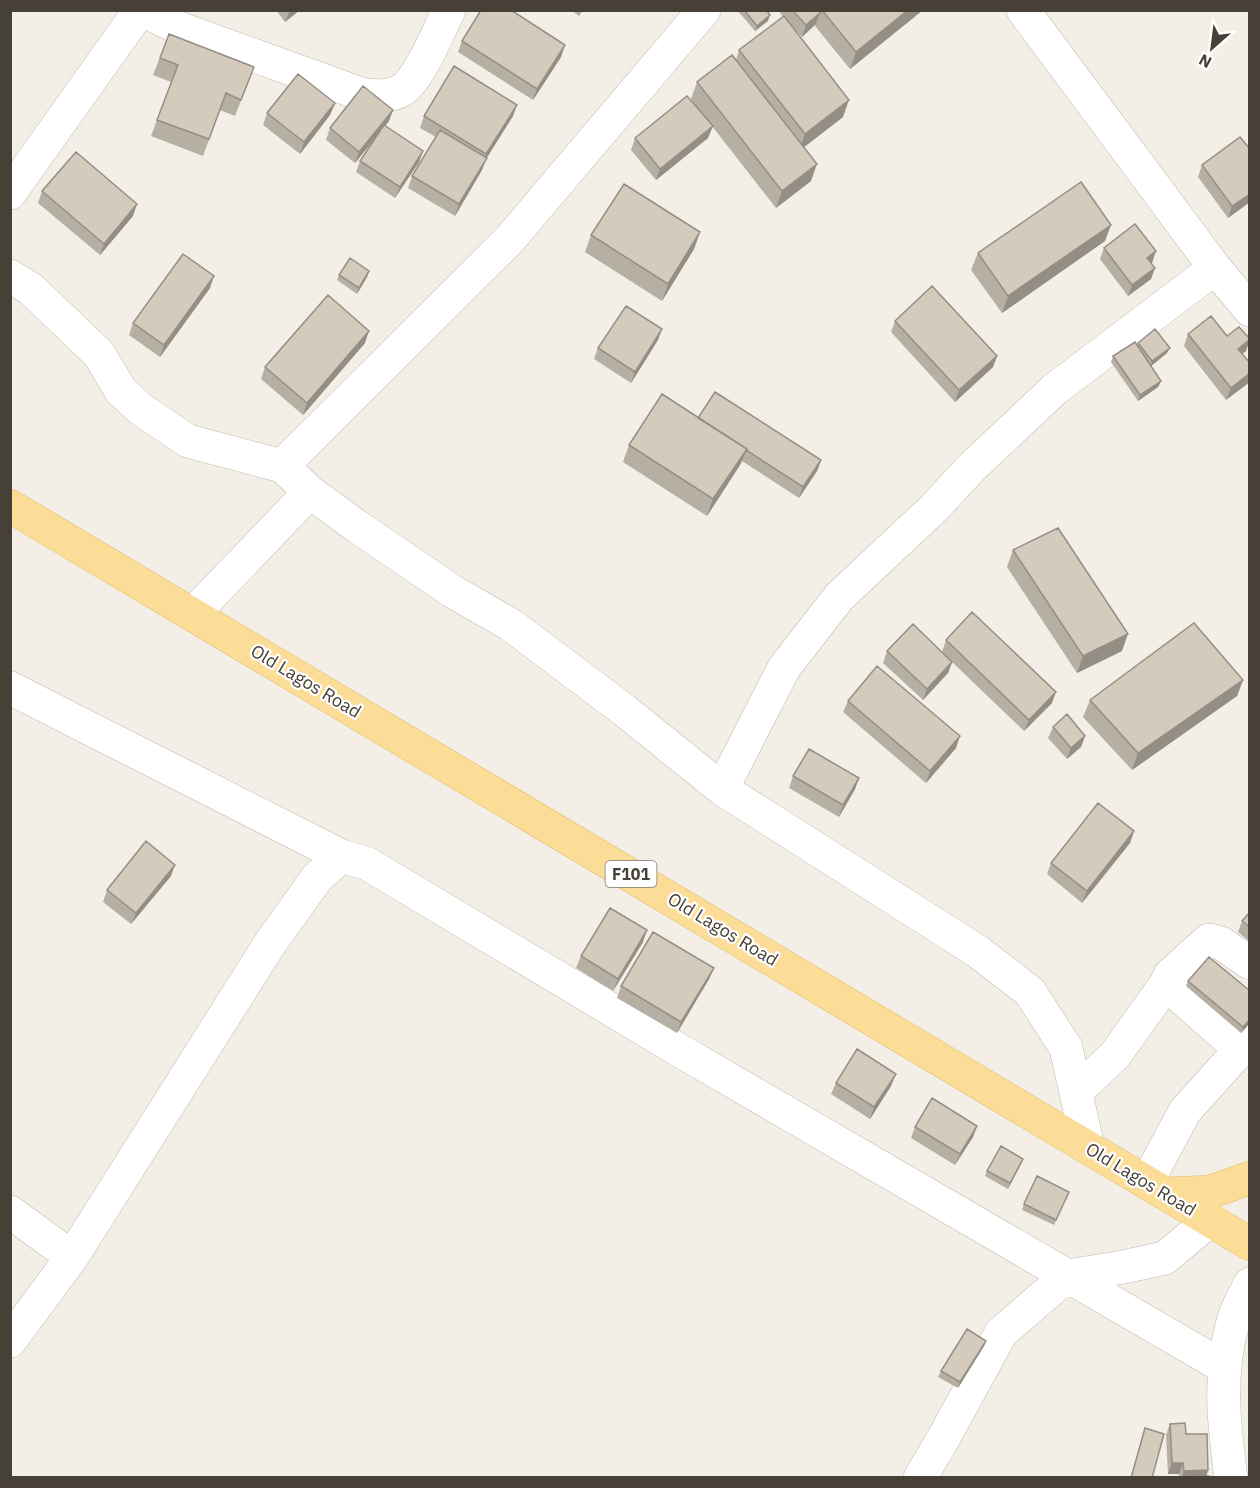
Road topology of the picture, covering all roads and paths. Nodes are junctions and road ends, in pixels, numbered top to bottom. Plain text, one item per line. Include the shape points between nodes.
1 (141, 10) edge
2 (449, 10) edge
3 (704, 10) edge
4 (1023, 10) edge
5 (10, 193) edge
6 (1215, 268) junction
7 (10, 276) edge
8 (1250, 309) edge
9 (282, 466) junction
10 (310, 492) junction
11 (10, 506) edge
12 (193, 614) junction
13 (10, 688) edge
14 (722, 789) junction
15 (341, 856) junction
16 (1250, 963) edge
17 (1166, 984) junction
18 (1245, 1044) edge
19 (1076, 1092) junction
20 (1088, 1147) junction
21 (1250, 1178) edge
22 (1157, 1188) junction
23 (10, 1212) edge
24 (1210, 1220) junction
25 (1250, 1244) edge
26 (72, 1257) junction
27 (1067, 1276) junction
28 (1250, 1284) edge
29 (10, 1341) edge
30 (1224, 1367) junction
31 (920, 1478) edge
32 (1231, 1478) edge

1 - 2 street via 181,29 361,94 380,97 402,90 421,68
1 - 5 street
3 - 9 street via 509,240
4 - 6 street
6 - 8 street
6 - 14 street via 1055,389 839,597 784,668
7 - 9 street via 31,289 99,354 121,391 142,410 188,441
9 - 10 street
10 - 12 street
10 - 14 street via 452,591 511,625
11 - 12 main road, Old Lagos Road / F101
12 - 20 main road, Old Lagos Road / F101
13 - 15 street
14 - 19 street via 978,951 1030,992 1065,1048
15 - 26 street via 317,878 271,942
15 - 27 street via 366,862
16 - 17 street via 1221,943 1209,940 1170,975
17 - 18 street
17 - 19 street via 1114,1055
18 - 22 street via 1185,1111
19 - 20 street
20 - 22 main road, Old Lagos Road / F101
21 - 22 main road via 1210,1192
22 - 24 main road, Old Lagos Road / F101
23 - 26 street
24 - 25 main road, Old Lagos Road / F101
24 - 27 street via 1165,1257
26 - 29 street
27 - 30 street
27 - 31 street via 1001,1333
28 - 30 street via 1233,1321
30 - 32 street via 1222,1417

